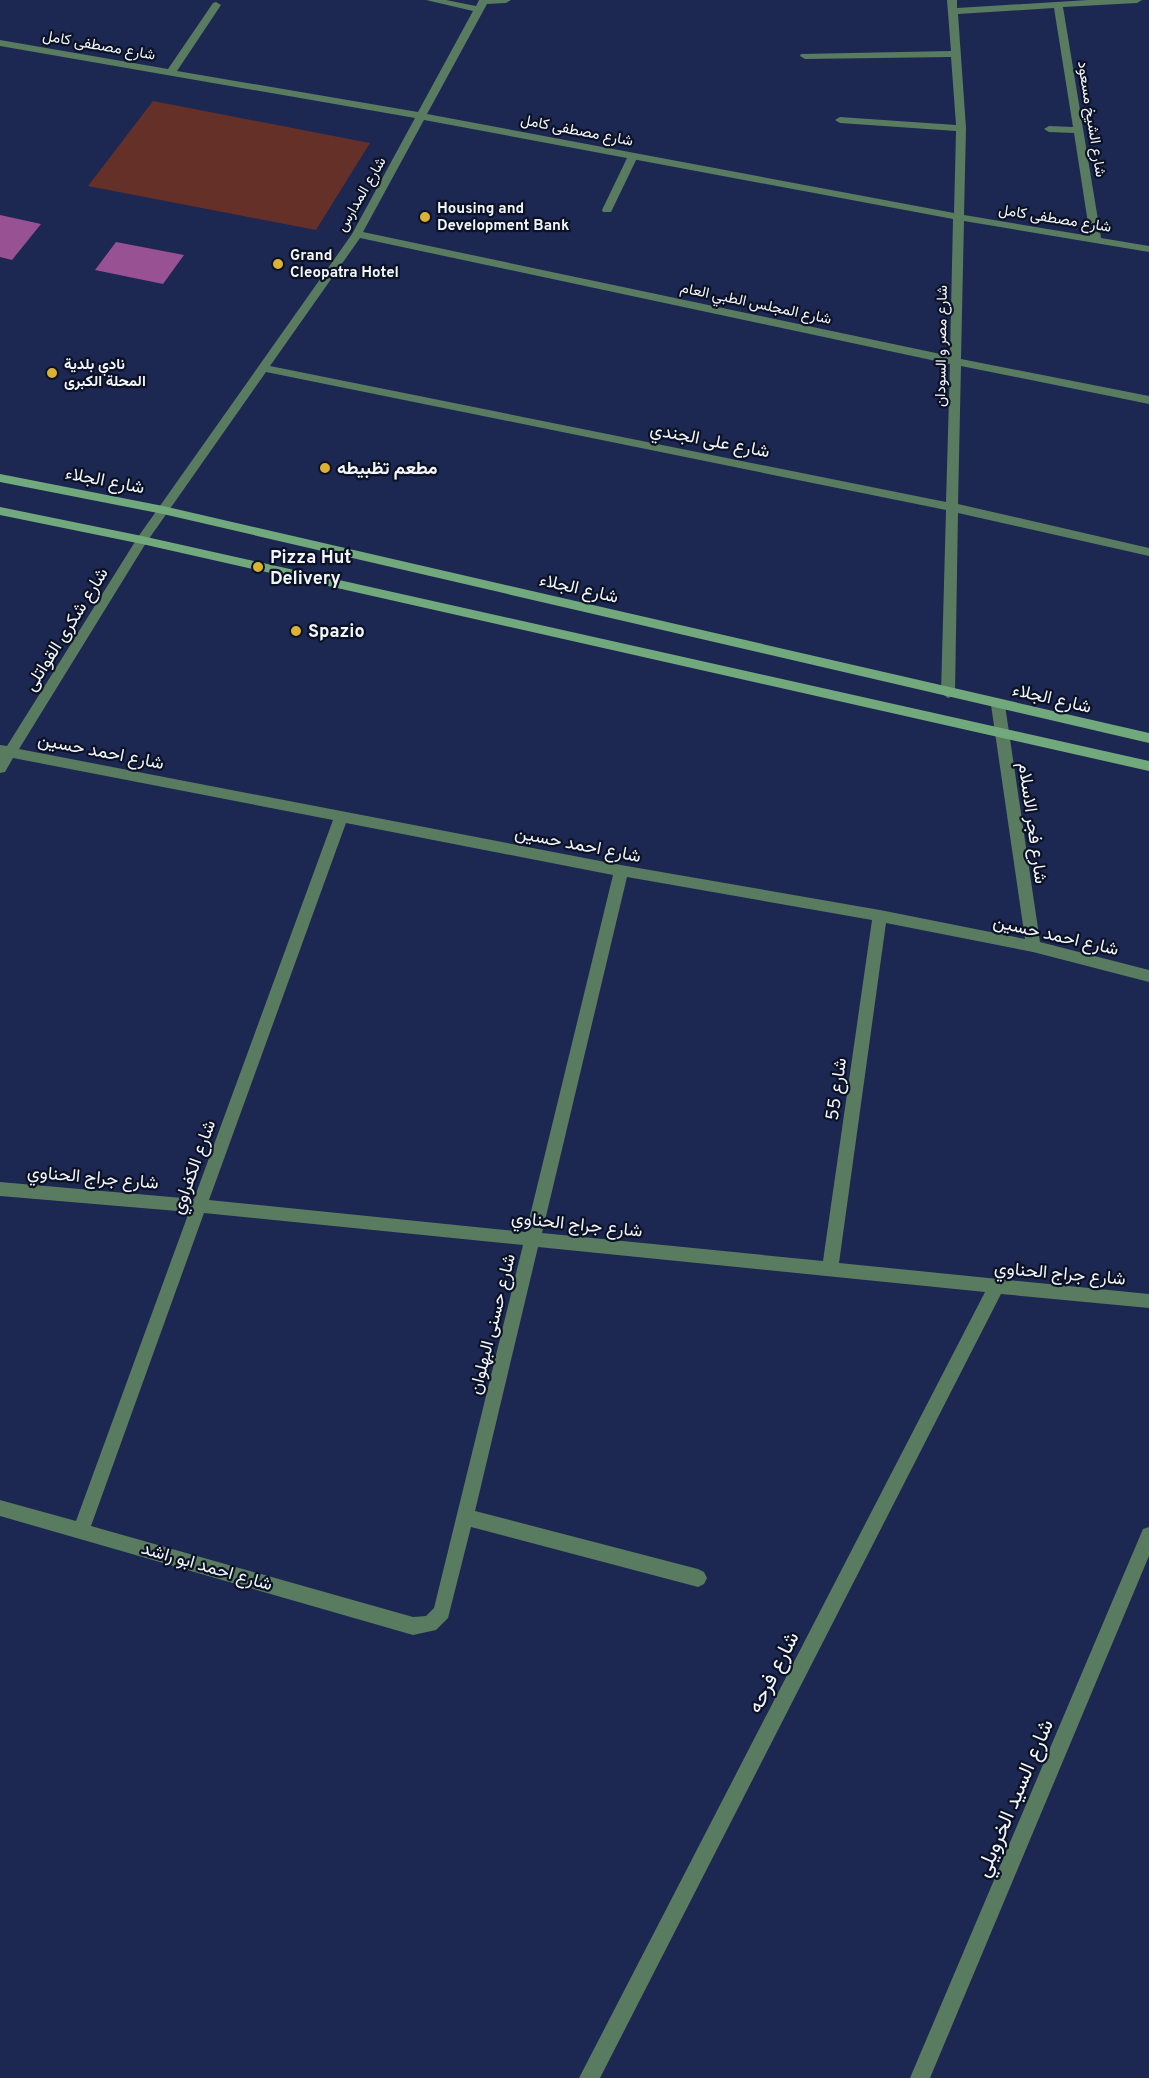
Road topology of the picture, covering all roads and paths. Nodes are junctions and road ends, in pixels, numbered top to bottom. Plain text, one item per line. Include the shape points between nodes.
1 (431, 0) edge
2 (506, 0) edge
3 (1137, 0) edge
4 (1091, 1) edge
5 (481, 3) edge
6 (1058, 4) junction
7 (216, 5) dead end
8 (953, 6) edge
9 (0, 43) edge
10 (956, 54) junction
11 (805, 56) dead end
12 (170, 73) junction
13 (422, 116) junction
14 (840, 120) dead end
15 (961, 128) junction
16 (1049, 129) dead end
17 (1078, 130) junction
18 (633, 156) junction
19 (607, 210) dead end
20 (959, 217) junction
21 (357, 234) junction
22 (1096, 239) junction
23 (1149, 249) edge
24 (955, 361) junction
25 (263, 368) junction
26 (1149, 400) edge
27 (0, 478) edge
28 (952, 507) junction
29 (163, 510) junction
30 (0, 511) edge
31 (142, 540) junction
32 (1149, 552) edge
33 (948, 693) junction
34 (998, 705) junction
35 (1001, 733) junction
36 (1149, 738) edge
37 (5, 751) edge
38 (1149, 766) edge
39 (0, 768) edge
40 (341, 816) junction
41 (621, 871) junction
42 (880, 916) junction
43 (1033, 946) junction
44 (1149, 976) edge
45 (0, 1189) edge
46 (200, 1206) junction
47 (532, 1239) junction
48 (830, 1268) junction
49 (996, 1287) junction
50 (1149, 1301) edge
51 (0, 1508) edge
52 (465, 1517) junction
53 (81, 1530) junction
54 (1149, 1535) edge
55 (698, 1578) dead end
56 (413, 1626) joint
57 (589, 2078) edge
58 (920, 2078) edge

1 - 5 street
2 - 5 street
3 - 4 street
4 - 6 street
5 - 13 street, شارع المدارس
6 - 8 street
6 - 17 street, شارع الشيخ مسعود
7 - 12 street
8 - 10 street, شارع مصر و السودان
9 - 12 street, شارع مصطفى كامل
10 - 11 street
10 - 15 street, شارع مصر و السودان
12 - 13 street, شارع مصطفى كامل
13 - 18 street, شارع مصطفى كامل
13 - 21 street, شارع المدارس
14 - 15 street
15 - 20 street, شارع مصر و السودان
16 - 17 street
17 - 22 street, شارع الشيخ مسعود
18 - 19 street
18 - 20 street, شارع مصطفى كامل
20 - 22 street, شارع مصطفى كامل
20 - 24 street, شارع مصر و السودان
21 - 24 street, شارع المجلس الطبي العام
21 - 25 street, شارع المدارس
22 - 23 street, شارع مصطفى كامل
24 - 26 street, شارع المجلس الطبي العام
24 - 28 street, شارع مصر و السودان
25 - 28 street, شارع على الجندي
25 - 29 street, شارع المدارس
27 - 29 street, شارع الجلاء
28 - 32 street, شارع على الجندي
28 - 33 street, شارع مصر و السودان
29 - 31 street, شارع شكرى القواتلى
29 - 33 street, شارع الجلاء
30 - 31 street
31 - 35 street
31 - 37 street, شارع شكرى القواتلى
33 - 34 street, شارع الجلاء
34 - 35 street, شارع فجر الاسلام
34 - 36 street, شارع الجلاء
35 - 38 street
35 - 43 street, شارع فجر الاسلام
37 - 39 street, شارع شكرى القواتلى
37 - 40 street, شارع احمد حسين
40 - 41 street, شارع احمد حسين
40 - 46 street, شارع الكفراوي
41 - 42 street, شارع احمد حسين
41 - 47 street, شارع حسنى البهلوان
42 - 43 street, شارع احمد حسين
42 - 48 street, شارع 55
43 - 44 street, شارع احمد حسين
45 - 46 street, شارع جراج الحناوي
46 - 47 street, شارع جراج الحناوي
46 - 53 street, شارع الكفراوي
47 - 48 street, شارع جراج الحناوي
47 - 52 street, شارع حسنى البهلوان
48 - 49 street, شارع جراج الحناوي
49 - 50 street, شارع جراج الحناوي
49 - 57 street, شارع فرحه
51 - 53 street, شارع احمد ابو راشد
52 - 55 street
52 - 56 street, شارع حسنى البهلوان via 442,1612 427,1626
53 - 56 street, شارع احمد ابو راشد
54 - 58 street, شارع السيد الخرويلي

